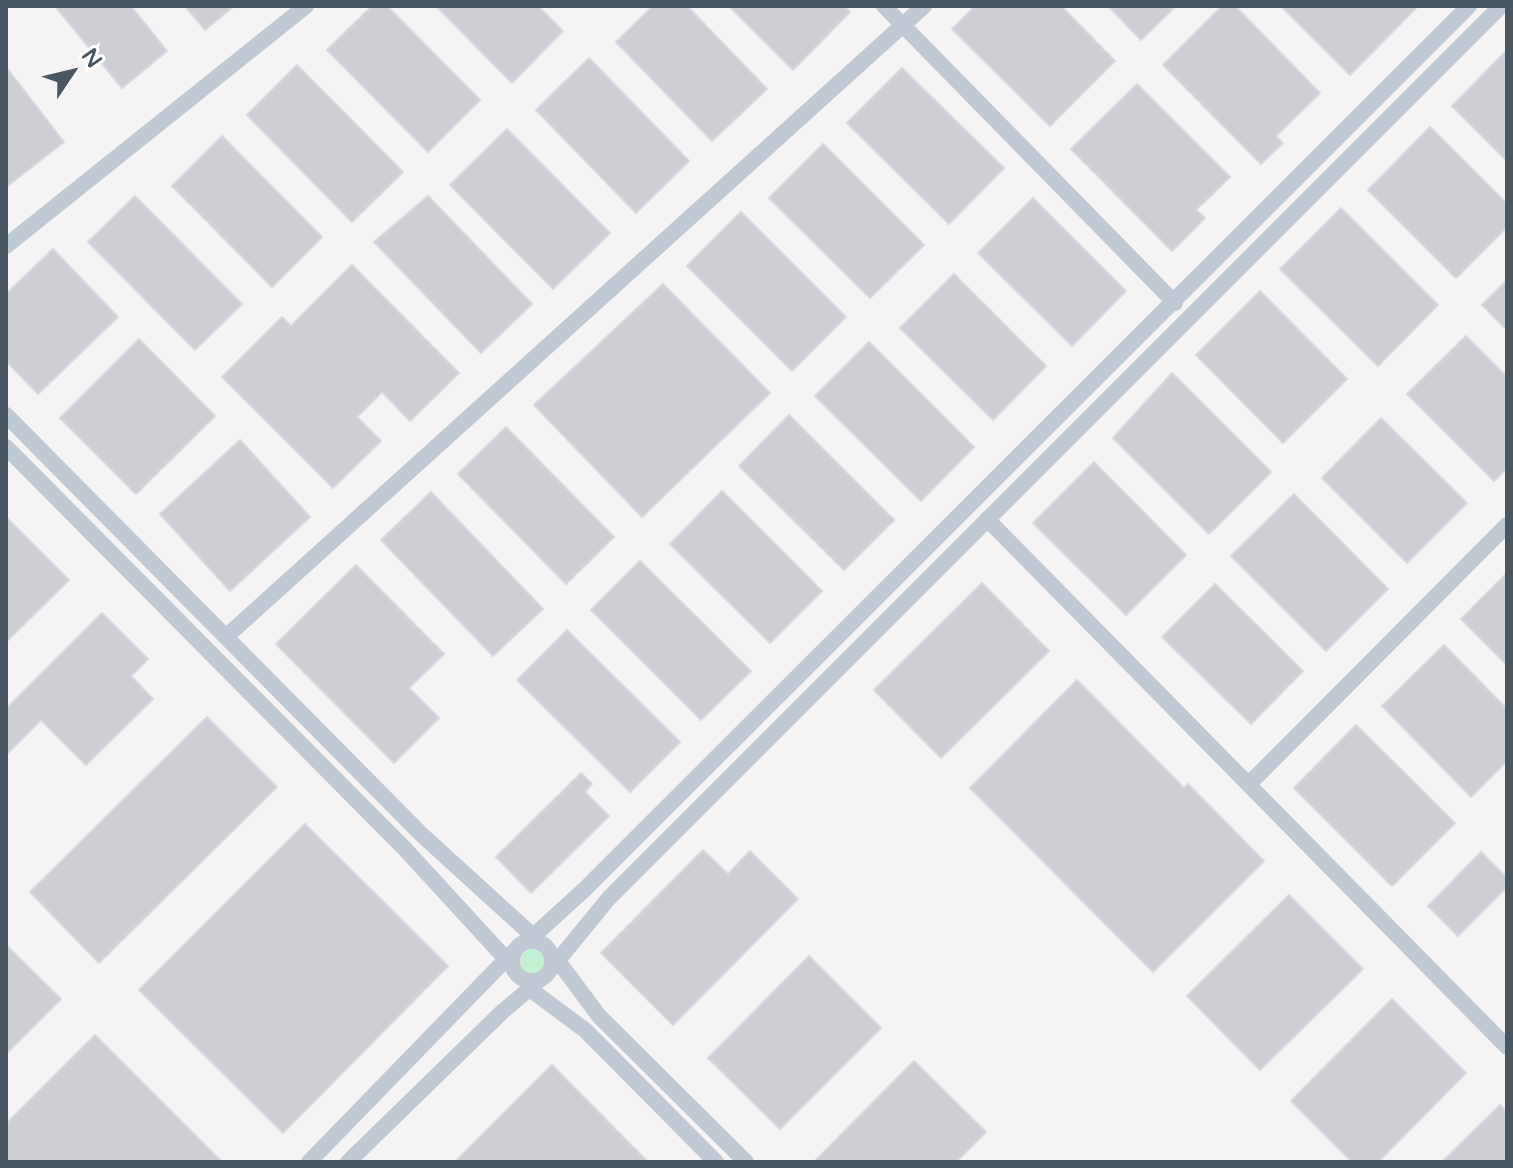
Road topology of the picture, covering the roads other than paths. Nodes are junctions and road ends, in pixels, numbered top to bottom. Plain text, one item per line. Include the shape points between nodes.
1 (306, 6) edge
2 (884, 6) edge
3 (924, 6) edge
4 (1469, 6) edge
5 (1501, 6) edge
6 (903, 25) junction
7 (6, 246) edge
8 (1175, 303) junction
9 (6, 415) edge
10 (6, 447) edge
11 (987, 519) junction
12 (1507, 525) edge
13 (228, 635) junction
14 (1249, 784) junction
15 (531, 938) junction
16 (510, 955) junction
17 (545, 975) junction
18 (1507, 1047) edge
19 (309, 1162) edge
20 (348, 1162) edge
21 (716, 1162) edge
22 (746, 1162) edge

1 - 7 street
2 - 6 street
3 - 6 street
4 - 8 street
5 - 11 street
6 - 8 street
6 - 13 street
8 - 15 street
9 - 13 street
10 - 16 street
11 - 14 street
11 - 17 street via 609,898
12 - 14 street
13 - 15 street via 421,834
14 - 18 street
15 - 16 street
15 - 17 street via 547,946 552,958
16 - 17 street via 517,975 529,981
16 - 19 street
17 - 20 street
17 - 21 street via 585,1030
17 - 22 street via 599,1016

